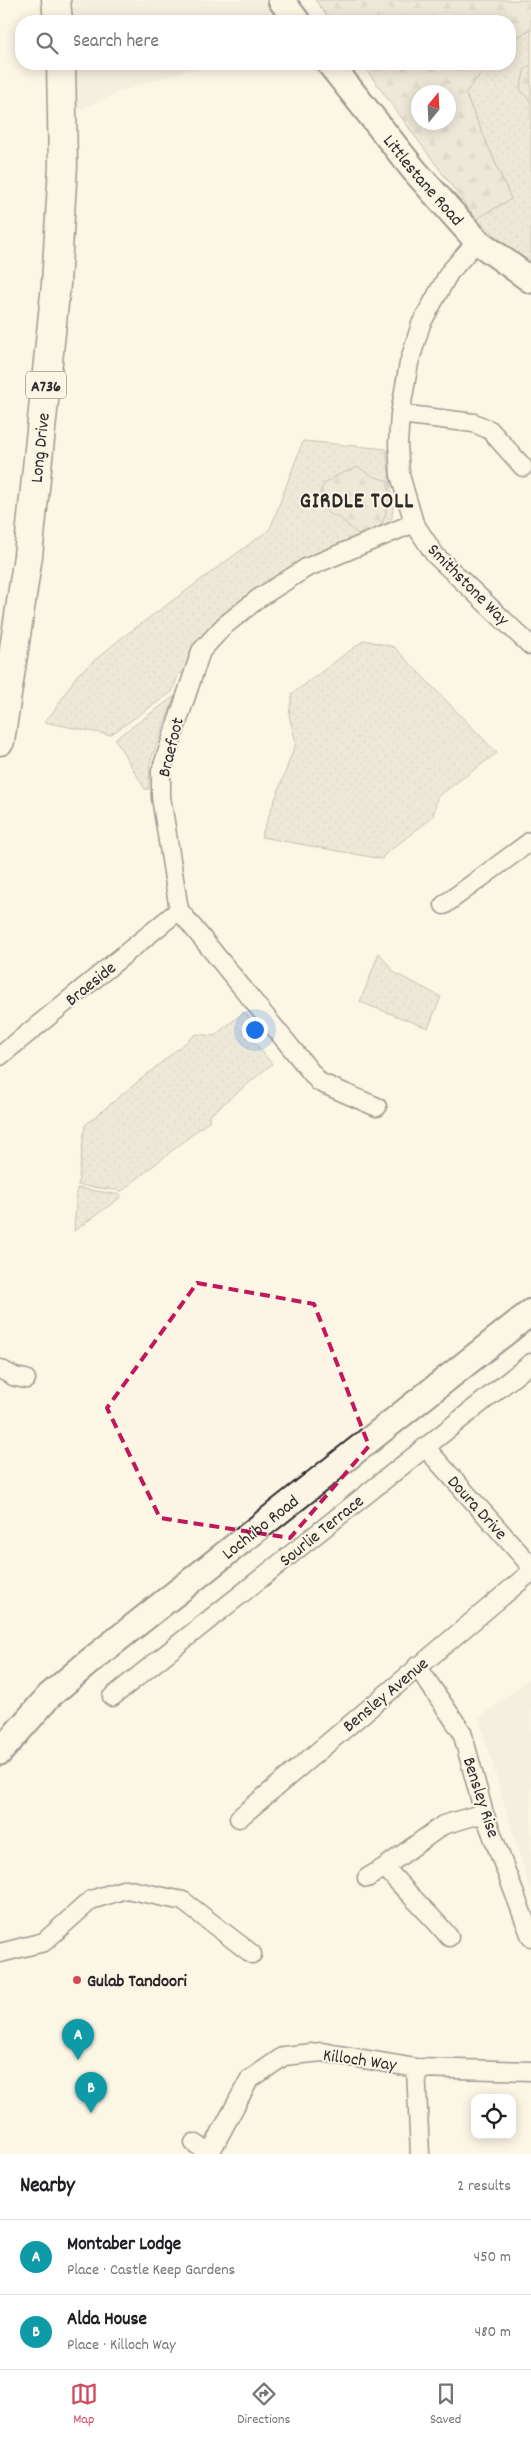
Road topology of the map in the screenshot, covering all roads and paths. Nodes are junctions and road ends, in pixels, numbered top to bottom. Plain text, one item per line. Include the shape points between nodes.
1 (56, 0) edge
2 (281, 0) edge
3 (57, 15) edge
4 (292, 15) edge
5 (61, 70) edge
6 (335, 70) edge
7 (477, 241) junction
8 (531, 280) edge
9 (400, 414) junction
10 (523, 467) dead end
11 (414, 523) junction
12 (531, 646) edge
13 (0, 741) edge
14 (531, 841) edge
15 (444, 905) dead end
16 (179, 910) junction
17 (0, 1056) edge
18 (377, 1107) dead end
19 (531, 1312) edge
20 (531, 1363) edge
21 (0, 1369) edge
22 (26, 1379) dead end
23 (425, 1447) junction
24 (531, 1566) edge
25 (531, 1572) edge
26 (417, 1666) junction
27 (112, 1697) dead end
28 (0, 1752) edge
29 (484, 1813) junction
30 (239, 1818) dead end
31 (385, 1867) junction
32 (366, 1878) dead end
33 (449, 1936) dead end
34 (531, 1937) edge
35 (0, 1953) edge
36 (252, 1954) dead end
37 (416, 2068) junction
38 (531, 2070) edge
39 (194, 2143) dead end
40 (211, 2154) edge
41 (420, 2154) edge

1 - 3 main road
2 - 4 street
5 - 13 main road, Long Drive / A736 via 63,165 56,284 28,556
6 - 7 street, Littlestane Road via 414,170
7 - 8 street, Littlestane Road
7 - 9 street, Smithstone Way via 449,273 421,324 409,363
9 - 10 street via 474,423 490,430
9 - 11 street, Smithstone Way via 400,474
11 - 12 street, Smithstone Way via 435,555
11 - 16 street, Braefoot via 306,568 259,598 224,626 201,651 161,771 161,797
14 - 15 street
16 - 17 street, Braeside
16 - 18 street, Braefoot via 319,1082
19 - 28 street, Lochlibo Road via 90,1661 49,1696
20 - 23 street, Sourlie Terrace
21 - 22 street
23 - 24 street, Doura Drive
23 - 27 street, Sourlie Terrace
25 - 26 street, Bensley Avenue
26 - 29 street, Bensley Rise via 462,1732
26 - 30 street, Bensley Avenue
29 - 31 street via 443,1825
29 - 34 street, Bensley Rise
31 - 32 street
31 - 33 street
35 - 36 street via 44,1942 91,1900 126,1889 183,1901
37 - 38 street, Killoch Way
37 - 40 street, Killoch Way via 322,2052 284,2056 249,2080
37 - 41 street
39 - 40 street

